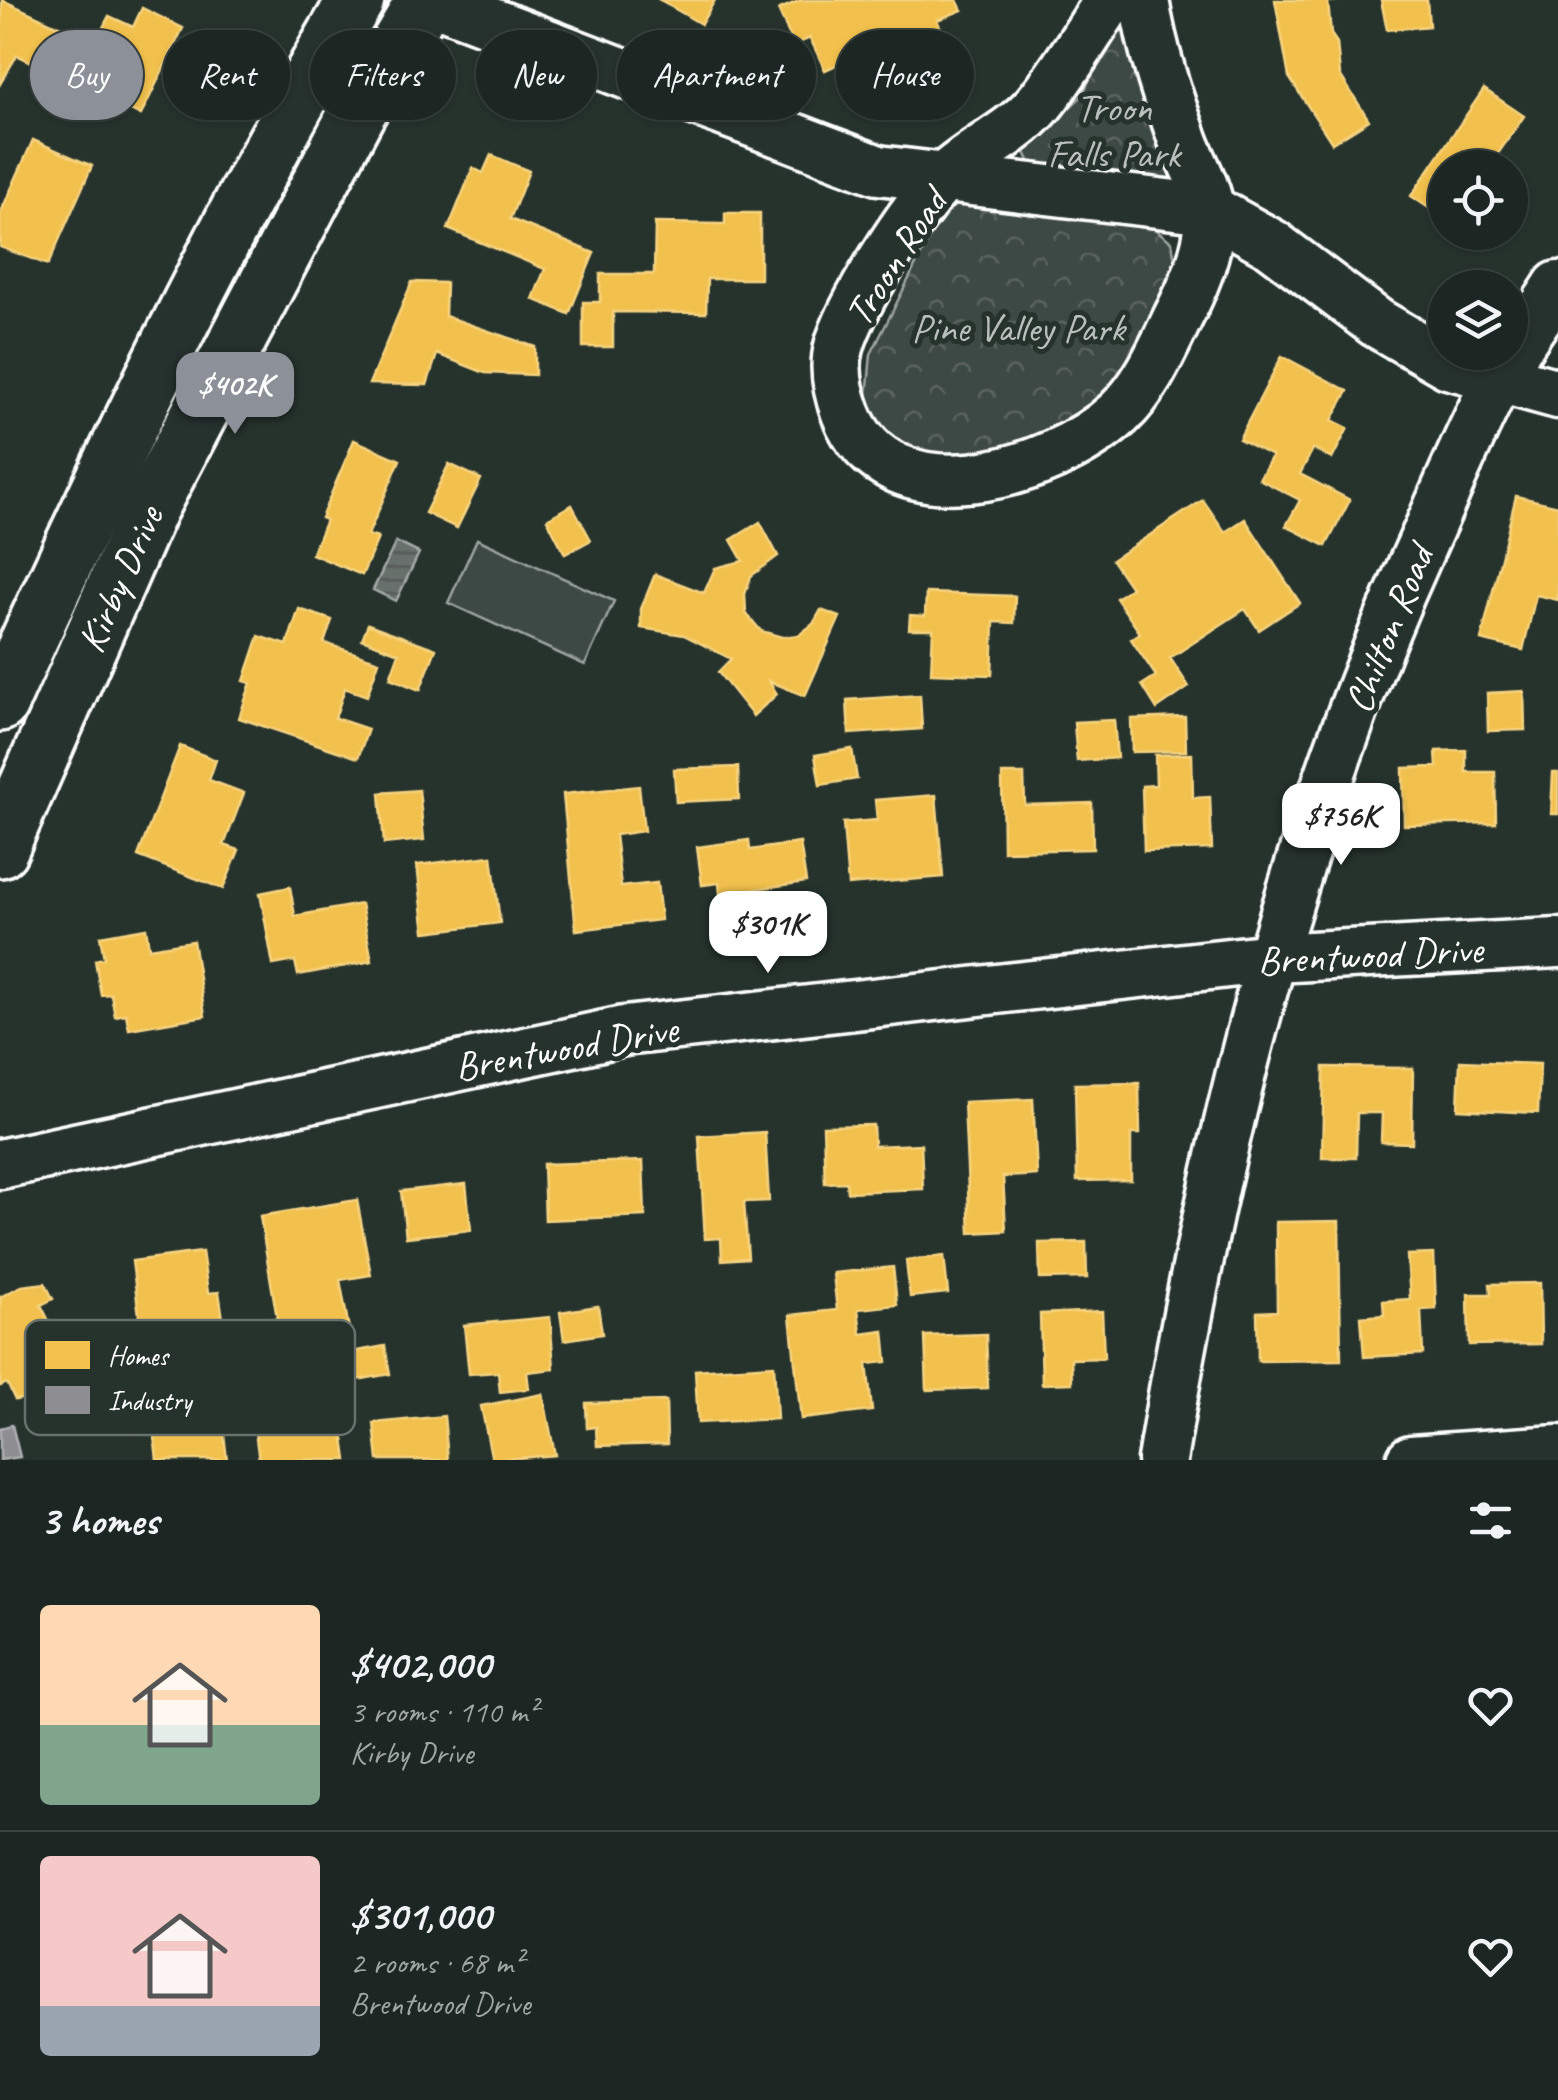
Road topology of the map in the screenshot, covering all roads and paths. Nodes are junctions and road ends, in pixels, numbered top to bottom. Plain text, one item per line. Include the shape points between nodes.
1 (428, 0) edge
2 (1110, 0) edge
3 (1144, 0) edge
4 (362, 1) edge
5 (942, 180) junction
6 (1209, 209) junction
7 (1558, 286) edge
8 (1497, 380) junction
9 (1558, 394) edge
10 (0, 703) edge
11 (0, 849) edge
12 (1558, 943) edge
13 (1273, 958) junction
14 (0, 1164) edge
15 (1558, 1450) edge
16 (1162, 1460) edge
17 (1411, 1460) edge

1 - 5 street via 878,170
1 - 11 main road, Kirby Drive via 357,113 149,509
2 - 5 street, Troon Road via 1036,106
3 - 6 street, Troon Road via 1165,89
4 - 10 main road, Kirby Drive via 286,119 100,485
5 - 6 street
5 - 6 street, Troon Road via 896,241 838,348 836,388 854,434 881,462 921,479 968,479 1060,454 1119,413 1153,368 1184,306 1202,259
6 - 8 street via 1272,244 1377,323 1448,364
7 - 8 street, Chilton Road
8 - 9 street
8 - 13 street, Chilton Road via 1381,635 1320,800
12 - 13 street, Brentwood Drive
13 - 14 street, Brentwood Drive via 624,1031
13 - 16 street, Chilton Road via 1208,1200
15 - 17 street

